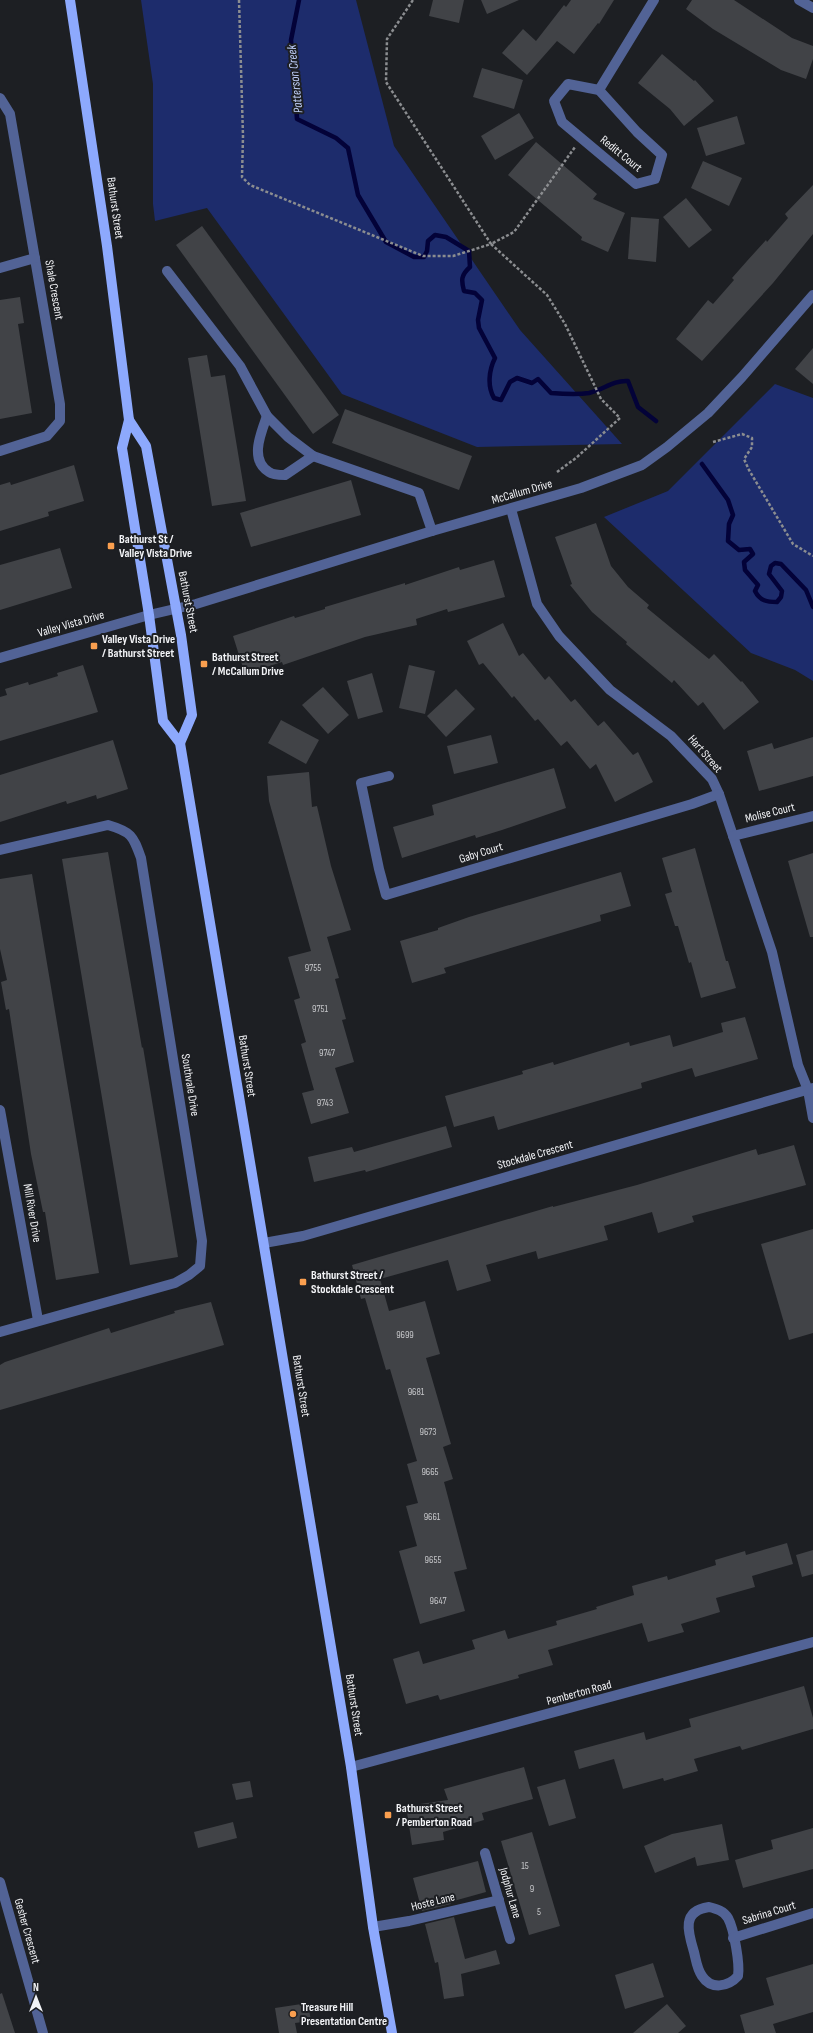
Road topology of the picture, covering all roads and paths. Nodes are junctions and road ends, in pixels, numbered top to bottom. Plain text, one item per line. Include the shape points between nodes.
1 (70, 0) edge
2 (239, 0) edge
3 (413, 0) edge
4 (654, 0) edge
5 (799, 0) edge
6 (813, 8) edge
7 (599, 90) junction
8 (0, 98) edge
9 (581, 138) junction
10 (492, 244) junction
11 (35, 258) junction
12 (0, 268) edge
13 (167, 271) dead end
14 (813, 295) edge
15 (267, 416) junction
16 (129, 420) junction
17 (713, 442) dead end
18 (0, 451) edge
19 (313, 456) junction
20 (556, 472) dead end
21 (511, 509) junction
22 (432, 531) junction
23 (813, 556) edge
24 (176, 609) junction
25 (149, 615) junction
26 (0, 658) edge
27 (180, 744) junction
28 (389, 776) dead end
29 (719, 794) junction
30 (813, 816) edge
31 (733, 836) junction
32 (0, 850) edge
33 (810, 1089) edge
34 (0, 1110) edge
35 (813, 1118) edge
36 (264, 1243) junction
37 (38, 1320) junction
38 (0, 1332) edge
39 (813, 1642) edge
40 (351, 1767) junction
41 (485, 1853) dead end
42 (0, 1882) edge
43 (498, 1900) junction
44 (813, 1913) edge
45 (374, 1927) junction
46 (733, 1938) junction
47 (510, 1939) dead end
48 (43, 2033) edge
49 (392, 2033) edge

1 - 16 main road, Bathurst Street via 108,246
2 - 10 path via 242,177 250,185 422,256 453,256
3 - 10 path via 387,39 386,82
4 - 7 street
5 - 6 street
7 - 9 street, Reditt Court via 568,84 554,101 562,122
7 - 9 street, Reditt Court via 662,155 656,179 636,184
8 - 11 street, Shale Crescent via 10,114
9 - 10 path via 514,232
10 - 20 path via 547,295 565,324 600,399 620,418 576,458
11 - 12 street
11 - 18 street, Shale Crescent via 60,404 60,422 47,436
13 - 15 street via 240,366
14 - 21 street, McCallum Drive via 708,413 642,465 581,488
15 - 19 street
15 - 19 street via 258,446 259,460 269,473 285,475
16 - 24 main road, Bathurst Street via 146,446
16 - 25 main road, Bathurst Street via 122,448
17 - 23 path via 742,434 752,438 752,447 744,459 748,470 792,544
19 - 22 street via 419,493
21 - 22 street, McCallum Drive
21 - 29 street, Hart Street via 537,604 559,636 610,690 671,736 712,779
22 - 24 street, McCallum Drive
24 - 25 street, Valley Vista Drive
24 - 27 main road, Bathurst Street via 192,715
25 - 26 street, Valley Vista Drive
25 - 27 main road, Bathurst Street via 163,721
27 - 36 main road, Bathurst Street
28 - 29 street, Gaby Court via 362,783 378,869 386,895
29 - 31 street, Hart Street
30 - 31 street, Molise Court
31 - 33 street, Hart Street via 772,952 798,1065
32 - 37 street, Southvale Drive via 108,825 123,830 134,839 141,858 202,1241 200,1266 175,1283
33 - 35 street, Hart Street
33 - 36 street, Stockdale Crescent via 303,1236
34 - 37 street, Mill River Drive
36 - 40 main road, Bathurst Street
37 - 38 street, Southvale Drive
39 - 40 street, Pemberton Road
40 - 45 main road, Bathurst Street
41 - 43 street, Jodphur Lane
42 - 48 street, Gesher Crescent
43 - 45 street, Hoste Lane
43 - 47 street, Jodphur Lane
44 - 46 street, Sabrina Court
45 - 49 main road, Bathurst Street
46 - 46 street, Sabrina Court via 728,1918 717,1908 702,1908 691,1917 688,1931 701,1976 712,1984 727,1985 738,1976 739,1959

